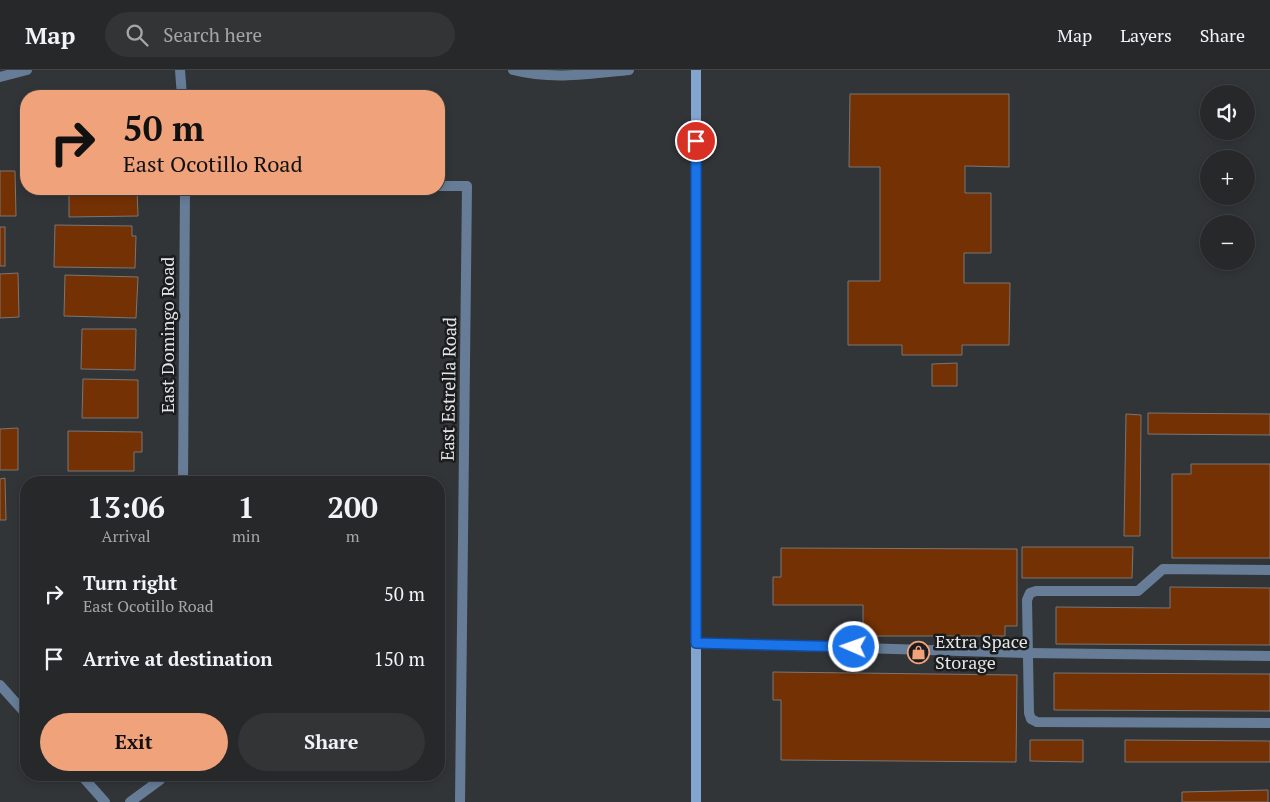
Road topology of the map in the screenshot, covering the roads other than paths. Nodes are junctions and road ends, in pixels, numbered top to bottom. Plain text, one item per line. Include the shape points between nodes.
1 (27, 70) edge
2 (180, 70) edge
3 (513, 70) edge
4 (628, 70) edge
5 (696, 70) edge
6 (0, 77) edge
7 (182, 90) edge
8 (445, 186) edge
9 (186, 195) edge
10 (183, 476) edge
11 (1270, 570) edge
12 (696, 643) junction
13 (1028, 653) junction
14 (1270, 656) edge
15 (0, 685) edge
16 (20, 707) edge
17 (1270, 723) edge
18 (86, 781) edge
19 (159, 781) edge
20 (105, 802) edge
21 (130, 802) edge
22 (460, 802) edge
23 (696, 802) edge

1 - 6 street
2 - 7 street
3 - 4 street via 536,76 570,77
5 - 12 main road
8 - 22 street, East Estrella Road via 467,186
9 - 10 street, East Domingo Road
11 - 13 street via 1163,569 1138,591 1030,593
12 - 13 street
12 - 23 main road
13 - 14 street
13 - 17 street via 1029,713 1037,722
15 - 16 street
18 - 20 street
19 - 21 street

